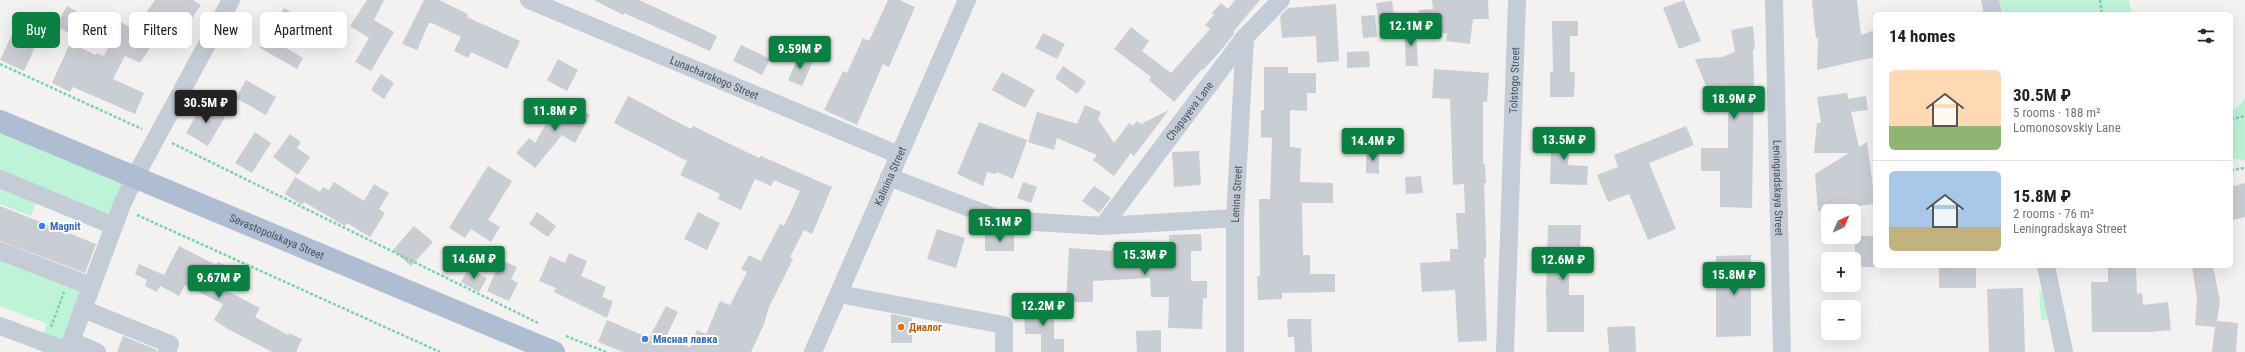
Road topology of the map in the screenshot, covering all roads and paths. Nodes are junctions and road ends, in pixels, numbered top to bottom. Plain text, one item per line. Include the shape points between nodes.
1 (231, 0) edge
2 (529, 0) edge
3 (967, 0) edge
4 (1281, 0) edge
5 (1517, 0) edge
6 (1774, 0) edge
7 (1990, 0) edge
8 (2100, 0) edge
9 (1993, 12) edge
10 (2102, 12) edge
11 (1245, 37) junction
12 (0, 64) edge
13 (2245, 116) edge
14 (2233, 119) edge
15 (0, 121) edge
16 (156, 135) junction
17 (899, 155) junction
18 (2245, 168) edge
19 (2233, 170) edge
20 (135, 177) junction
21 (889, 177) junction
22 (0, 179) edge
23 (121, 207) junction
24 (1235, 218) junction
25 (114, 226) junction
26 (1103, 226) junction
27 (0, 251) edge
28 (2046, 268) edge
29 (69, 278) junction
30 (91, 286) junction
31 (839, 294) junction
32 (83, 309) junction
33 (542, 325) dead end
34 (0, 326) edge
35 (559, 343) edge
36 (45, 344) junction
37 (68, 348) edge
38 (97, 352) edge
39 (167, 352) edge
40 (440, 352) edge
41 (606, 352) edge
42 (813, 352) edge
43 (1004, 352) edge
44 (1234, 352) edge
45 (1505, 352) edge
46 (1782, 352) edge
47 (2064, 352) edge

1 - 16 street
2 - 17 street, Lunacharskogo Street
3 - 17 street, Kalinina Street
4 - 11 street, Chapayeva Lane
5 - 45 street, Tolstogo Street
6 - 46 street, Leningradskaya Street
7 - 9 street
8 - 10 path
11 - 24 street, Lenina Street
11 - 26 street, Chapayeva Lane
12 - 16 path
13 - 14 path
15 - 20 main road, Sevastopolskaya Street
16 - 20 street
16 - 33 path
17 - 21 street, Kalinina Street
18 - 19 path
20 - 23 street
20 - 35 main road, Sevastopolskaya Street
21 - 26 street via 1001,220
21 - 31 street, Kalinina Street
22 - 25 street
23 - 25 street
23 - 40 path
24 - 26 street
24 - 44 street, Lenina Street
25 - 30 street
27 - 29 street
28 - 47 street
29 - 30 street
29 - 36 path
30 - 32 street
31 - 42 street, Kalinina Street
31 - 43 street via 1004,325
32 - 37 street
32 - 39 street via 170,344
34 - 36 street
35 - 41 path
36 - 37 street
37 - 38 street

